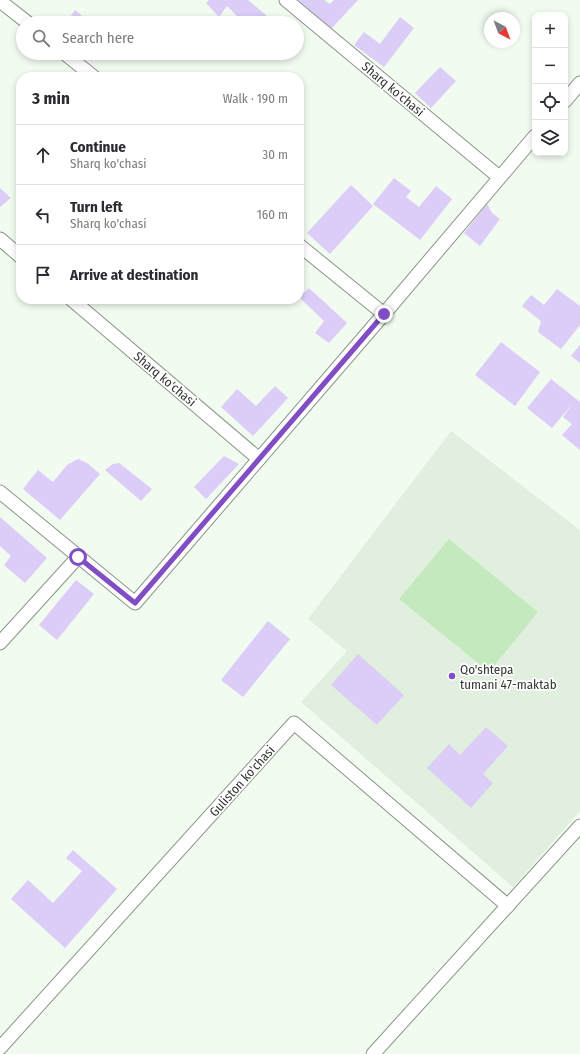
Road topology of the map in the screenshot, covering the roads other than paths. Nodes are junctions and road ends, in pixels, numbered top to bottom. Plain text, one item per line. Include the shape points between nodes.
1 (0, 0) edge
2 (286, 0) edge
3 (19, 16) edge
4 (73, 60) edge
5 (88, 72) edge
6 (580, 83) edge
7 (568, 97) edge
8 (532, 139) edge
9 (499, 177) junction
10 (0, 239) edge
11 (304, 249) edge
12 (16, 253) edge
13 (76, 304) edge
14 (384, 314) junction
15 (259, 459) junction
16 (0, 492) edge
17 (78, 557) junction
18 (0, 643) edge
19 (580, 826) edge
20 (508, 906) junction
21 (0, 1048) edge
22 (373, 1054) edge

1 - 3 street
2 - 9 street, Sharq ko'chasi
4 - 5 street
6 - 7 street
8 - 9 street
9 - 14 street
10 - 12 street
11 - 14 street
13 - 15 street, Sharq ko'chasi
14 - 15 street
15 - 17 street via 135,603
16 - 17 street
17 - 18 street
19 - 20 street
20 - 21 street, Guliston ko'chasi via 294,723
20 - 22 street

